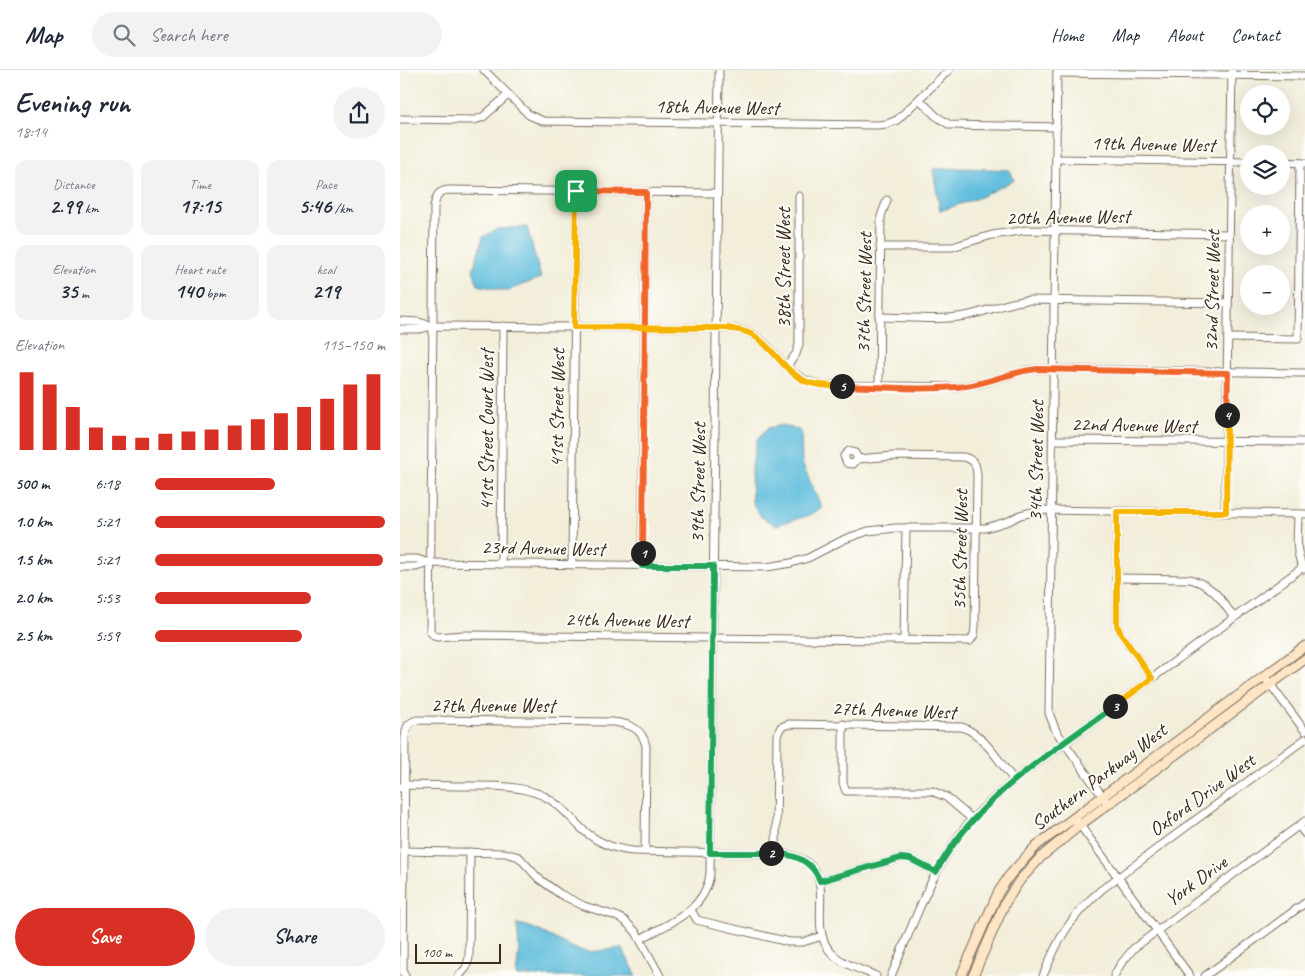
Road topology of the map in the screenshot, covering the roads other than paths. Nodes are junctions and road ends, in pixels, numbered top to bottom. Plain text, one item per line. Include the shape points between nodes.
1 (484, 70) edge
2 (718, 70) edge
3 (949, 70) edge
4 (1057, 72) edge
5 (1232, 72) edge
6 (1305, 76) edge
7 (508, 95) junction
8 (919, 99) junction
9 (400, 119) edge
10 (718, 123) junction
11 (1057, 127) junction
12 (1056, 159) junction
13 (1231, 162) junction
14 (1240, 162) edge
15 (1302, 163) edge
16 (576, 191) junction
17 (646, 192) junction
18 (717, 193) junction
19 (800, 196) dead end
20 (887, 200) dead end
21 (1055, 231) junction
22 (1229, 234) junction
23 (880, 247) junction
24 (1054, 300) junction
25 (1228, 303) junction
26 (879, 317) junction
27 (400, 321) edge
28 (432, 326) junction
29 (503, 326) junction
30 (574, 327) junction
31 (645, 328) junction
32 (716, 328) junction
33 (400, 329) edge
34 (1228, 338) junction
35 (786, 367) junction
36 (1053, 370) junction
37 (1228, 373) junction
38 (1305, 373) edge
39 (879, 386) junction
40 (1053, 440) junction
41 (1227, 442) junction
42 (1305, 442) edge
43 (858, 459) dead end
44 (1052, 510) junction
45 (1117, 512) junction
46 (1226, 512) junction
47 (1302, 514) edge
48 (906, 528) junction
49 (976, 528) junction
50 (400, 559) edge
51 (430, 563) junction
52 (501, 564) junction
53 (572, 565) junction
54 (642, 566) junction
55 (713, 566) junction
56 (400, 567) edge
57 (1304, 569) edge
58 (1116, 578) junction
59 (1234, 618) junction
60 (712, 637) junction
61 (904, 639) junction
62 (972, 639) joint
63 (1305, 646) edge
64 (1305, 659) edge
65 (1264, 676) junction
66 (1152, 678) junction
67 (1271, 685) junction
68 (843, 724) junction
69 (1305, 731) edge
70 (1305, 739) edge
71 (1064, 743) junction
72 (1014, 780) junction
73 (401, 785) edge
74 (1102, 795) junction
75 (1108, 804) junction
76 (1074, 816) junction
77 (972, 819) junction
78 (1302, 823) edge
79 (1080, 825) junction
80 (1305, 834) edge
81 (645, 851) junction
82 (404, 852) junction
83 (470, 852) junction
84 (710, 853) junction
85 (776, 854) junction
86 (936, 872) junction
87 (1118, 877) junction
88 (820, 881) junction
89 (1305, 903) edge
90 (691, 910) junction
91 (1157, 931) junction
92 (822, 936) junction
93 (640, 939) junction
94 (461, 974) edge
95 (405, 976) edge
96 (660, 976) edge
97 (876, 976) edge
98 (891, 976) edge
99 (961, 976) edge
100 (973, 976) edge
101 (1043, 976) edge
102 (1114, 976) edge
103 (1190, 976) edge
104 (1204, 976) edge

1 - 7 street, 18th Avenue West
2 - 10 street, 39th Street West
3 - 8 street, 18th Avenue West
4 - 5 street
4 - 11 street, 34th Street West
5 - 6 street
5 - 13 street, 32nd Street West
7 - 9 street via 493,110 475,120
7 - 10 street, 18th Avenue West via 529,115 543,121
8 - 10 street, 18th Avenue West via 897,120 887,124
8 - 11 street via 936,116 950,124
10 - 18 street, 39th Street West
11 - 12 street, 34th Street West
12 - 13 street, 19th Avenue West
12 - 21 street, 34th Street West
13 - 14 street, 19th Avenue West
13 - 22 street, 32nd Street West
15 - 34 street via 1298,338
16 - 17 street
16 - 28 street via 448,190 437,194 434,207
16 - 30 street, 41st Street West
17 - 18 street
17 - 31 street
18 - 32 street, 39th Street West
19 - 35 street, 38th Street West via 799,344
20 - 23 street, 37th Street West via 881,216
21 - 22 street, 20th Avenue West
21 - 23 street, 20th Avenue West via 1003,233 952,247
21 - 24 street, 34th Street West
22 - 25 street, 32nd Street West
23 - 26 street, 37th Street West
24 - 25 street
24 - 26 street via 1016,301 952,318
24 - 36 street, 34th Street West
25 - 34 street, 32nd Street West
26 - 39 street, 37th Street West
27 - 28 street
28 - 29 street
28 - 33 street
28 - 51 street
29 - 30 street
29 - 52 street, 41st Street Court West
30 - 31 street
30 - 53 street, 41st Street West
31 - 32 street
31 - 54 street
32 - 35 street via 753,335
32 - 55 street, 39th Street West
34 - 37 street, 32nd Street West
35 - 39 street via 817,385
36 - 37 street
36 - 39 street via 1026,370 958,387
36 - 40 street, 34th Street West
37 - 38 street
37 - 41 street, 32nd Street West
40 - 41 street, 22nd Avenue West
40 - 44 street, 34th Street West
41 - 42 street, 22nd Avenue West
41 - 46 street, 32nd Street West
43 - 49 street, 35th Street West via 893,456 973,459 977,475
44 - 45 street, 23rd Avenue West
44 - 49 street, 23rd Avenue West via 1027,512 997,526
44 - 71 street, 34th Street West via 1049,713
45 - 46 street, 23rd Avenue West
45 - 58 street
46 - 47 street, 23rd Avenue West
47 - 57 street via 1298,553
48 - 49 street, 23rd Avenue West
48 - 55 street, 23rd Avenue West via 858,534 791,563 767,567
48 - 61 street
49 - 62 street, 35th Street West via 975,627
50 - 51 street, 23rd Avenue West
51 - 52 street, 23rd Avenue West
51 - 56 street, 23rd Avenue West
51 - 60 street, 24th Avenue West via 430,631 437,637 464,634
52 - 53 street, 23rd Avenue West
53 - 54 street, 23rd Avenue West
54 - 55 street, 23rd Avenue West
55 - 60 street, 39th Street West
57 - 59 street
58 - 59 street via 1196,581 1216,593
58 - 66 street via 1117,625
59 - 66 street
60 - 61 street, 24th Avenue West
60 - 84 street, 39th Street West
61 - 62 street, 24th Avenue West via 965,642
63 - 65 street, Southern Parkway West
64 - 67 street, Southern Parkway West
65 - 67 street
65 - 74 street, Southern Parkway West
66 - 71 street
67 - 69 street
67 - 75 street, Southern Parkway West
68 - 72 street, 27th Avenue West via 962,727 980,737
68 - 77 street via 843,783 846,792 932,791 946,797
68 - 85 street, 27th Avenue West via 788,724 777,735
70 - 87 street, Oxford Drive West
71 - 72 street
71 - 74 street, 34th Street West
72 - 77 street
73 - 81 street via 508,786 529,790 554,802 600,842 620,850
73 - 81 street, 27th Avenue West via 406,728 417,720 612,722 631,725 643,736 646,746
73 - 82 street
74 - 75 street, 34th Street West
74 - 76 street, Southern Parkway West
75 - 79 street, Southern Parkway West
76 - 79 street
76 - 99 street, Southern Parkway West via 1036,846 1009,876 990,908
77 - 86 street
78 - 80 street
78 - 91 street, York Drive
79 - 87 street
79 - 100 street, Southern Parkway West via 1041,857 1014,888
81 - 84 street
82 - 83 street
82 - 95 street
83 - 93 street via 514,855 553,889 584,906 620,918
83 - 94 street via 469,958
84 - 85 street
84 - 90 street, 39th Street West via 706,889
85 - 88 street via 802,859 813,868
86 - 88 street via 901,858
86 - 98 street
87 - 91 street
87 - 101 street, Oxford Drive West via 1070,920
88 - 92 street
89 - 104 street
90 - 92 street via 697,920 788,942 803,942
90 - 93 street, 39th Street West
91 - 102 street, York Drive via 1134,948
91 - 103 street
92 - 97 street via 828,949 840,960
93 - 96 street

